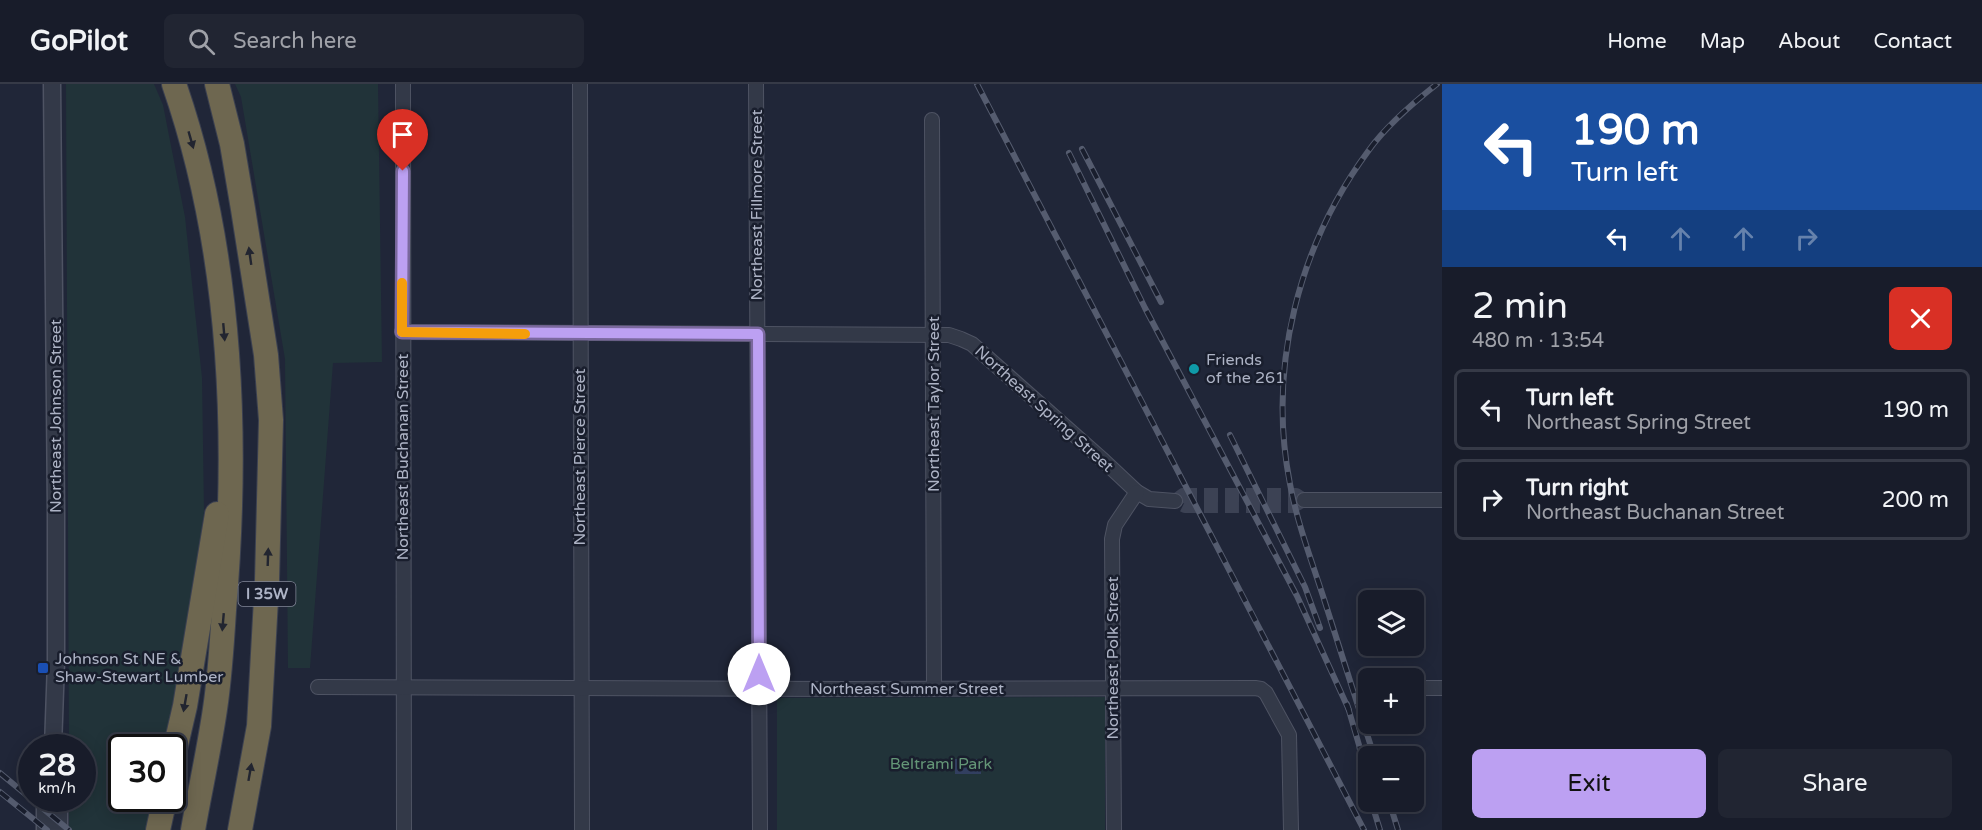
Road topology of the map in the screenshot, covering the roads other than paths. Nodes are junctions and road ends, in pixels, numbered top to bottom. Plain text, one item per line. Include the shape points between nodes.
1 (52, 84) edge
2 (174, 84) edge
3 (218, 84) edge
4 (403, 84) edge
5 (580, 84) edge
6 (756, 84) edge
7 (932, 120) dead end
8 (402, 332) junction
9 (580, 334) junction
10 (758, 334) junction
11 (934, 335) junction
12 (230, 438) junction
13 (1137, 492) junction
14 (1304, 500) dead end
15 (1442, 500) edge
16 (1175, 501) tunnel mouth
17 (318, 687) dead end
18 (404, 688) junction
19 (581, 688) junction
20 (759, 688) junction
21 (1113, 688) junction
22 (1424, 688) edge
23 (1442, 688) edge
24 (934, 689) junction
25 (53, 734) edge
26 (178, 734) edge
27 (45, 812) edge
28 (59, 812) edge
29 (162, 812) edge
30 (45, 830) edge
31 (59, 830) edge
32 (158, 830) edge
33 (193, 830) edge
34 (240, 830) edge
35 (404, 830) edge
36 (582, 830) edge
37 (760, 830) edge
38 (1114, 830) edge
39 (1291, 830) edge

1 - 25 street, Northeast Johnson Street via 56,500
2 -> 12 highway, I 35W via 199,168 214,240 227,360
34 -> 3 highway, I 35W via 259,726 271,420 266,356 243,209
4 - 8 street, Northeast Buchanan Street
5 - 9 street, Northeast Pierce Street
6 - 10 street, Northeast Fillmore Street
7 - 11 street, Northeast Taylor Street
8 - 9 street, Northeast Spring Street
8 - 18 street, Northeast Buchanan Street
9 - 10 street, Northeast Spring Street
9 - 19 street, Northeast Pierce Street
10 - 11 street, Northeast Spring Street
10 - 20 street, Northeast Fillmore Street
11 - 13 street, Northeast Spring Street via 955,337 972,345
11 - 24 street, Northeast Taylor Street
12 -> 26 highway
12 -> 33 highway, I 35W via 231,508 222,640 215,709
13 - 16 street, Northeast Spring Street via 1149,498
13 - 21 street, Northeast Polk Street via 1115,525 1112,539
14 - 15 street
17 - 18 street, Northeast Summer Street
18 - 19 street, Northeast Summer Street
18 - 35 street, Northeast Buchanan Street
19 - 20 street, Northeast Summer Street
19 - 36 street, Northeast Pierce Street
20 - 24 street, Northeast Summer Street
20 - 37 street, Northeast Fillmore Street
21 - 24 street, Northeast Summer Street
21 - 38 street, Northeast Polk Street
21 - 39 street, Northeast Summer Street via 1261,689 1289,735
22 - 23 street
27 - 30 street
28 - 31 street
29 - 32 highway

